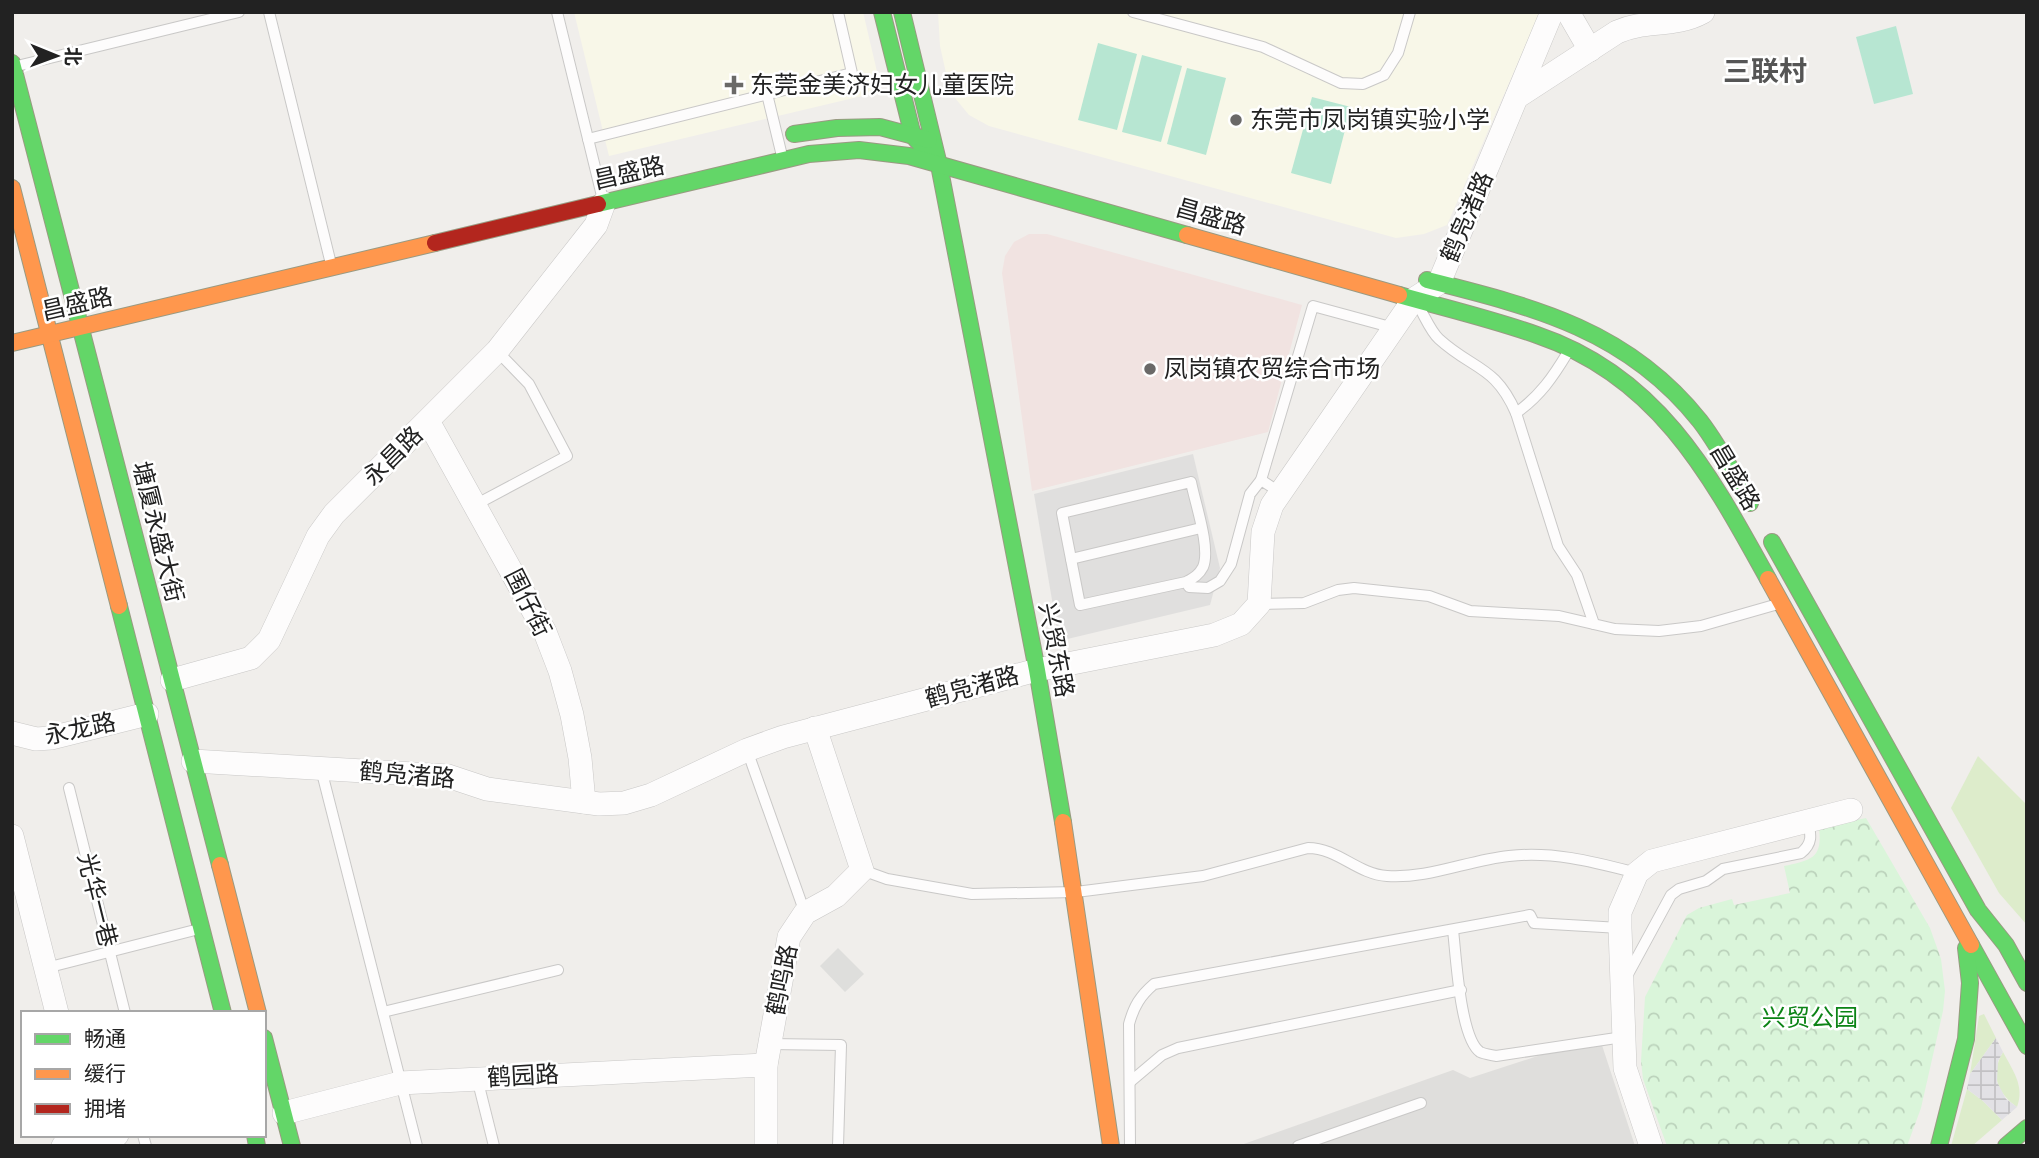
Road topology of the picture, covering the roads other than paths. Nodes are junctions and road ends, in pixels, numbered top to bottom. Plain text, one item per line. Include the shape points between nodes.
1 (239, 12) edge
2 (269, 12) edge
3 (557, 12) edge
4 (838, 12) edge
5 (882, 12) edge
6 (902, 12) edge
7 (1133, 12) edge
8 (1410, 12) edge
9 (1552, 12) edge
10 (1568, 12) edge
11 (1703, 12) edge
12 (203, 16) edge
13 (1590, 50) junction
14 (13, 65) edge
15 (767, 94) junction
16 (1517, 97) junction
17 (913, 136) junction
18 (588, 139) junction
19 (771, 140) junction
20 (939, 143) junction
21 (783, 160) junction
22 (939, 165) junction
23 (601, 187) junction
24 (12, 188) edge
25 (332, 267) junction
26 (1413, 275) dead end
27 (1440, 283) junction
28 (1414, 299) junction
29 (82, 306) junction
30 (45, 315) junction
31 (23, 320) dead end
32 (81, 327) junction
33 (1394, 328) junction
34 (50, 334) junction
35 (12, 342) edge
36 (1571, 348) junction
37 (497, 351) junction
38 (1516, 413) junction
39 (428, 421) junction
40 (1261, 480) junction
41 (1281, 493) junction
42 (475, 505) junction
43 (1201, 528) junction
44 (1071, 559) junction
45 (1186, 582) junction
46 (1781, 603) junction
47 (1259, 604) junction
48 (1594, 624) junction
49 (1037, 670) junction
50 (172, 681) junction
51 (147, 714) junction
52 (815, 728) junction
53 (12, 733) edge
54 (747, 750) junction
55 (193, 761) junction
56 (321, 769) junction
57 (69, 788) dead end
58 (584, 802) junction
59 (1851, 810) dead end
60 (1808, 821) junction
61 (12, 836) edge
62 (862, 870) junction
63 (1637, 873) junction
64 (1076, 892) junction
65 (806, 913) junction
66 (202, 928) junction
67 (1620, 928) junction
68 (1962, 929) junction
69 (1453, 930) junction
70 (2006, 944) junction
71 (110, 952) junction
72 (2027, 960) edge
73 (46, 968) junction
74 (558, 970) dead end
75 (2027, 983) edge
76 (1621, 988) junction
77 (1461, 990) junction
78 (57, 1011) edge
79 (125, 1011) edge
80 (223, 1011) edge
81 (257, 1011) edge
82 (383, 1012) junction
83 (1623, 1037) junction
84 (266, 1046) edge
85 (2027, 1046) edge
86 (768, 1055) junction
87 (477, 1078) junction
88 (1130, 1082) junction
89 (400, 1083) junction
90 (1421, 1103) dead end
91 (284, 1113) junction
92 (2027, 1128) edge
93 (105, 1137) edge
94 (76, 1142) edge
95 (292, 1146) edge
96 (416, 1146) edge
97 (494, 1146) edge
98 (766, 1146) edge
99 (838, 1146) edge
100 (1111, 1146) edge
101 (1130, 1146) edge
102 (1298, 1146) edge
103 (1651, 1146) edge
104 (1938, 1146) edge
105 (2006, 1146) edge

1 - 12 lane
2 - 25 lane
3 - 18 lane
4 - 15 lane via 852,73
5 - 17 street
6 - 20 street, 兴贸东路
7 - 8 lane via 1264,47 1340,83 1363,84 1384,75 1398,52
9 - 16 street, 鹤凫渚路
10 - 13 street
11 - 13 street via 1676,23 1630,26
12 - 14 lane
13 - 16 street
14 - 29 street, 塘厦永盛大街
15 - 18 lane
15 - 19 lane
16 - 27 street, 鹤凫渚路
17 - 19 street via 858,126
17 - 20 street
17 - 22 street
18 - 23 lane
19 - 21 lane
20 - 22 street, 兴贸东路
21 - 22 street, 昌盛路 via 857,149 881,150
21 - 23 street, 昌盛路
22 - 28 street, 昌盛路
22 - 49 street, 兴贸东路
23 - 25 street, 昌盛路
23 - 37 street, 永昌路 via 596,225
24 - 30 street
25 - 32 street, 昌盛路
26 - 27 street, 昌盛路
27 - 28 street, 鹤凫渚路
27 - 70 street, 昌盛路 via 1566,320 1588,331 1628,355 1698,419 1726,459 1978,910
28 - 33 street, 鹤凫渚路
28 - 36 street, 昌盛路
28 - 38 lane via 1438,338 1494,377
29 - 30 street, 昌盛路
29 - 32 street, 塘厦永盛大街
30 - 31 street, 昌盛路
30 - 34 street
32 - 34 street, 昌盛路
32 - 50 street, 塘厦永盛大街
33 - 40 lane via 1313,306
33 - 41 street, 鹤凫渚路
34 - 35 street, 昌盛路
34 - 51 street
36 - 38 lane via 1546,387
36 - 46 street, 昌盛路 via 1615,374 1673,424 1706,470
37 - 39 street, 永昌路
37 - 42 lane via 529,384 567,456
38 - 48 lane via 1558,546 1577,575
39 - 42 street, 围仔街
39 - 50 street, 永昌路 via 334,514 318,537 269,640 250,658
40 - 41 lane
40 - 45 lane via 1250,494 1231,564 1220,581 1208,588 1189,587
41 - 47 street, 鹤凫渚路 via 1263,532
42 - 58 street, 围仔街 via 545,632 561,671 580,758
43 - 44 lane
43 - 44 lane via 1191,482 1062,513
43 - 45 lane via 1206,552 1203,567
44 - 45 lane via 1080,605
46 - 48 lane via 1701,626 1658,631
46 - 68 street, 昌盛路
47 - 48 lane via 1304,603 1354,588 1429,596 1470,611 1559,616
47 - 49 street, 鹤凫渚路 via 1241,624 1214,635
49 - 52 street, 鹤凫渚路
49 - 64 street, 兴贸东路
50 - 55 street, 塘厦永盛大街
51 - 53 street, 永龙路 via 51,738
51 - 66 street
52 - 54 street, 鹤凫渚路
52 - 62 street
54 - 58 street, 鹤凫渚路 via 650,795 624,803
54 - 65 lane
55 - 56 street, 鹤凫渚路
55 - 81 street, 塘厦永盛大街
56 - 58 street, 鹤凫渚路 via 447,776 488,789
56 - 82 lane
57 - 71 lane, 光华一巷
59 - 60 street
60 - 63 street via 1652,861
60 - 76 lane via 1812,839 1801,853 1723,869 1671,895
61 - 73 street
62 - 64 lane via 972,894
62 - 65 street, 鹤鸣路 via 836,895
63 - 64 lane via 1545,854 1388,877 1364,872 1320,848 1308,848 1203,876
63 - 67 street via 1620,912
64 - 100 street, 兴贸东路
65 - 86 street, 鹤鸣路 via 789,937
66 - 71 lane
66 - 80 street
67 - 69 lane via 1534,923 1530,915
67 - 76 street
68 - 85 street, 昌盛路
68 - 104 street via 1968,956 1966,1039
69 - 77 lane
69 - 88 lane via 1154,984 1133,1007
70 - 72 street
70 - 75 street, 昌盛路
71 - 73 lane
71 - 79 lane, 光华一巷
73 - 78 street
74 - 82 lane
76 - 83 street
77 - 83 lane via 1465,1023 1480,1052 1496,1056
77 - 88 lane via 1178,1048 1162,1055
82 - 89 lane
83 - 103 street via 1625,1068
84 - 91 street
86 - 87 street, 鹤园路
86 - 98 street, 鹤鸣路
86 - 99 lane via 841,1045
87 - 89 street, 鹤园路
87 - 97 lane
88 - 101 lane
89 - 91 street, 鹤园路
89 - 96 lane
90 - 102 lane
91 - 95 street
92 - 105 street
93 - 94 street

